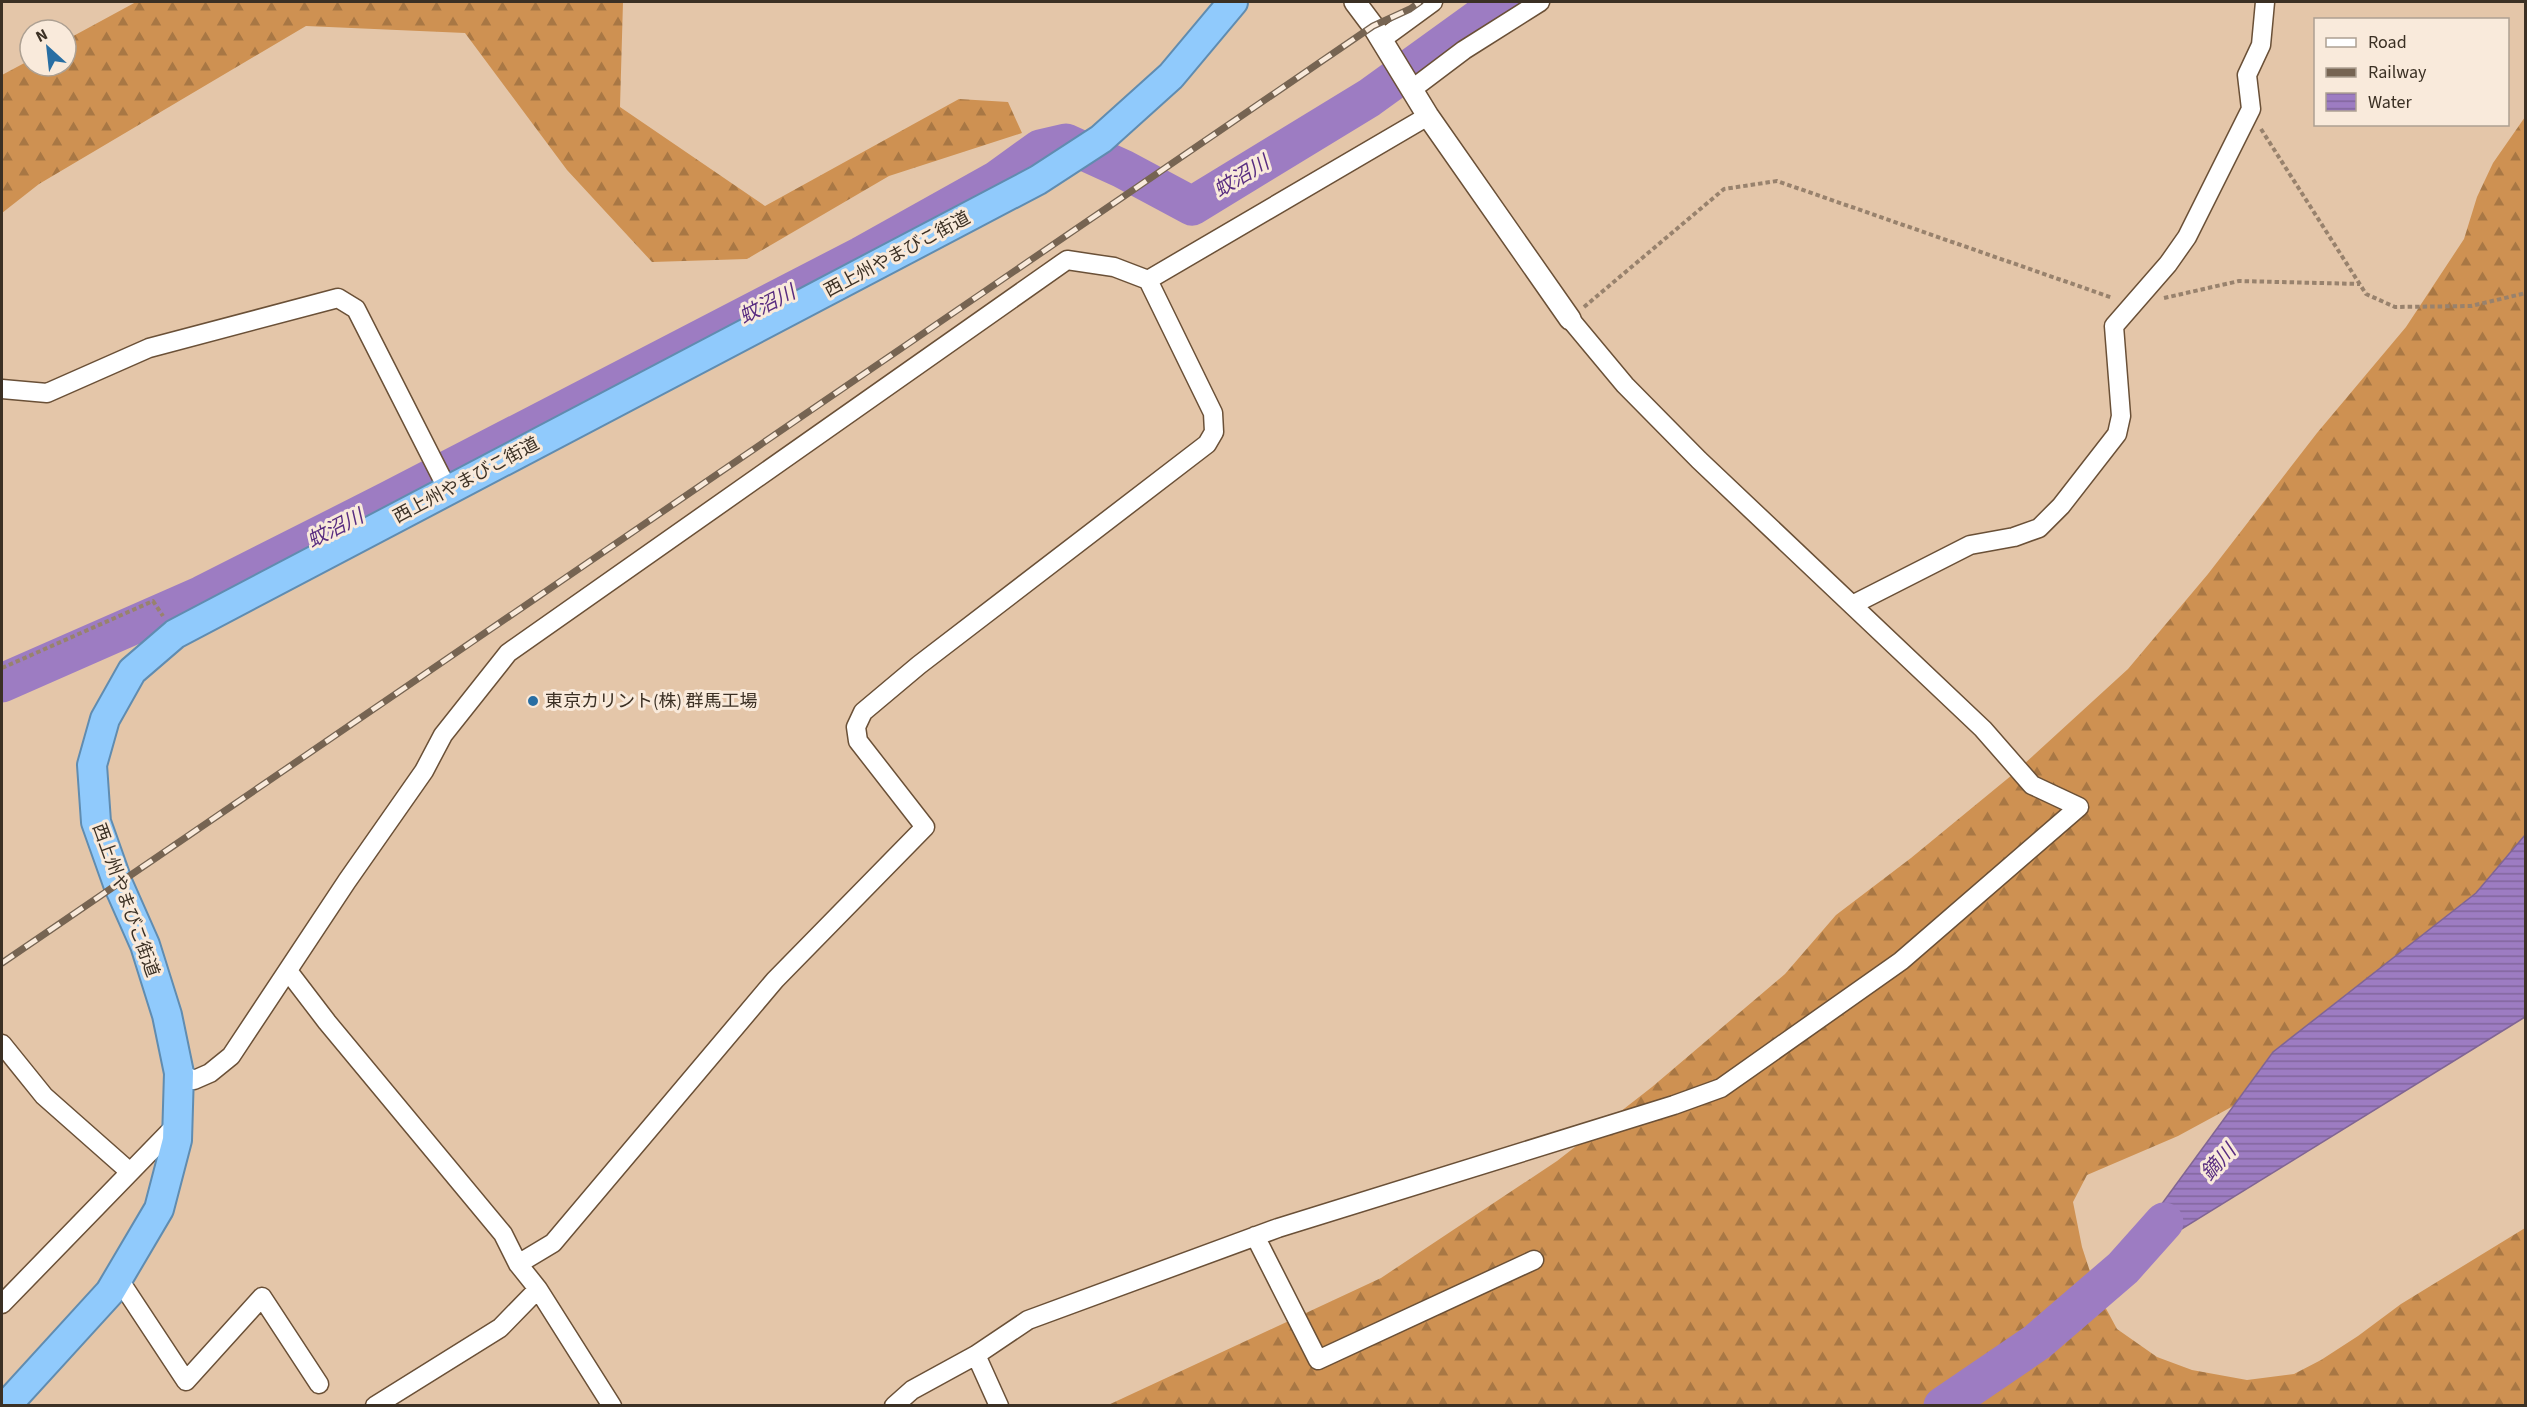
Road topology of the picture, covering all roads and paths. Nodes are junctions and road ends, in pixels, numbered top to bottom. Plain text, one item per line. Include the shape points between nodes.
1 (1233, 2) edge
2 (1355, 2) edge
3 (1433, 2) edge
4 (1540, 2) edge
5 (2265, 2) edge
6 (1381, 40) junction
7 (1412, 90) junction
8 (2251, 109) junction
9 (1428, 116) junction
10 (1148, 280) junction
11 (2360, 285) junction
12 (2526, 293) edge
13 (2132, 305) junction
14 (1570, 319) junction
15 (2, 389) edge
16 (446, 486) junction
17 (1852, 605) junction
18 (175, 634) junction
19 (2, 668) edge
20 (288, 971) junction
21 (2, 1044) edge
22 (179, 1073) junction
23 (177, 1124) junction
24 (130, 1172) junction
25 (1255, 1236) junction
26 (1534, 1260) dead end
27 (518, 1264) junction
28 (118, 1278) junction
29 (538, 1289) junction
30 (2, 1304) edge
31 (976, 1355) junction
32 (319, 1384) dead end
33 (6, 1406) edge
34 (375, 1406) edge
35 (612, 1406) edge
36 (894, 1406) edge
37 (999, 1406) edge

1 - 16 highway, 西上州やまびこ街道 via 1171,76 1101,139 1038,180
2 - 6 street
3 - 6 street
4 - 7 street via 1464,50
5 - 8 street via 2261,45 2247,75
6 - 7 street
7 - 9 street
8 - 11 path
8 - 13 street via 2187,237
9 - 10 street
9 - 14 street
10 - 20 street via 1114,267 1067,260 508,653 443,735 424,771
10 - 27 street via 1213,413 1214,432 1207,444 863,712 856,727 858,741 925,827 775,980 553,1243
11 - 12 path via 2366,294 2395,307 2471,306
11 - 13 path via 2239,281
13 - 14 path via 1777,181 1724,189
13 - 17 street via 2114,326 2121,416 2117,435 2061,506 2039,528 1970,545
14 - 17 street via 1625,385
15 - 16 street via 47,393 149,348 339,298 356,309
16 - 18 highway, 西上州やまびこ街道
17 - 25 street via 1983,729 2032,785 2079,807 1902,961 1721,1088
18 - 19 path via 153,601
18 - 22 highway, 西上州やまびこ街道 via 132,671 105,718 92,765 96,822 148,955 167,1015
20 - 22 street via 231,1056 194,1080
20 - 27 street via 503,1234
21 - 24 street via 44,1095
22 - 23 highway, 西上州やまびこ街道
23 - 24 street
23 - 28 highway, 西上州やまびこ街道 via 177,1140 159,1209
24 - 30 street
25 - 26 street via 1318,1360
25 - 31 street via 1028,1320
27 - 29 street
28 - 32 street via 186,1381 262,1297
28 - 33 highway, 西上州やまびこ街道 via 110,1292
29 - 34 street via 500,1328
29 - 35 street
31 - 36 street via 912,1390
31 - 37 street

